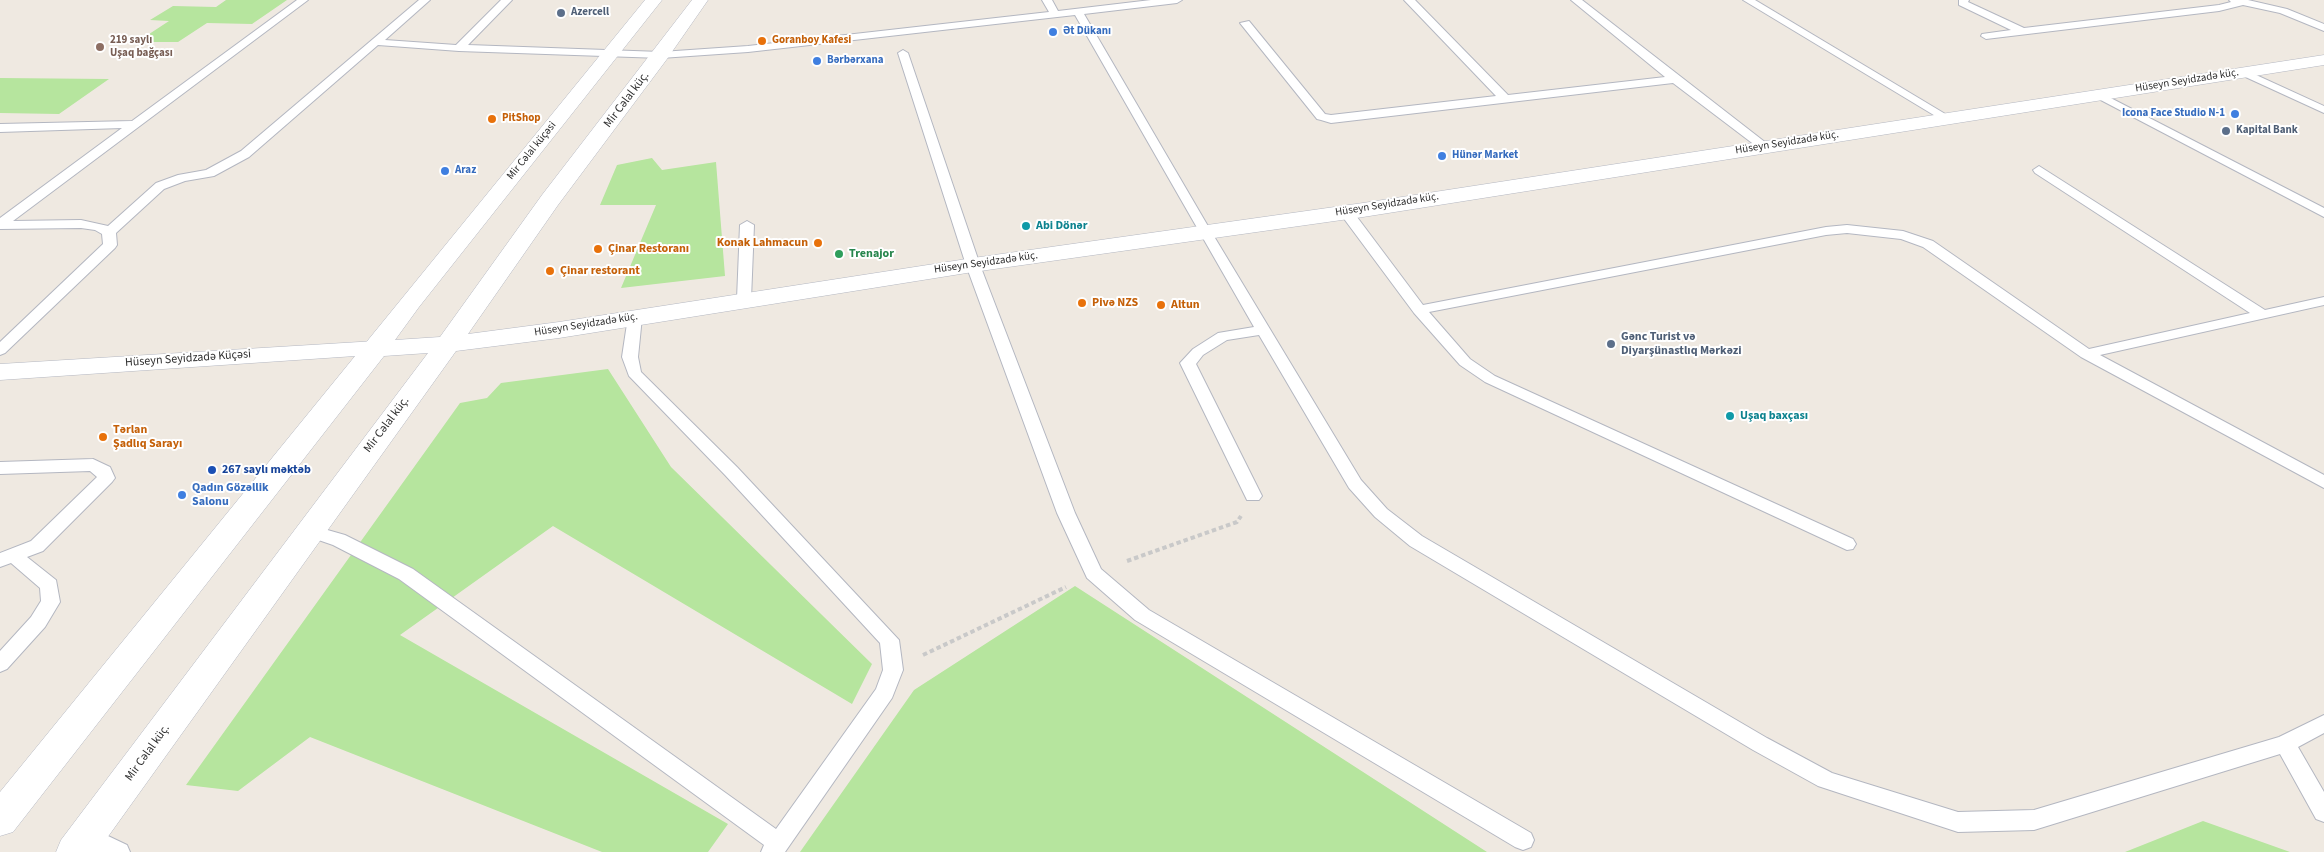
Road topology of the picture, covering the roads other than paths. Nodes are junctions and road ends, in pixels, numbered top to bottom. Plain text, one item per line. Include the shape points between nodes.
1 (303, 0) edge
2 (425, 0) edge
3 (507, 0) edge
4 (654, 0) edge
5 (700, 0) edge
6 (1047, 0) edge
7 (1177, 0) edge
8 (1409, 0) edge
9 (1576, 0) edge
10 (1748, 0) edge
11 (1964, 0) edge
12 (2239, 1) edge
13 (1145, 2) edge
14 (1078, 12) junction
15 (1056, 14) junction
16 (1245, 23) dead end
17 (2324, 28) edge
18 (2022, 31) junction
19 (1986, 36) dead end
20 (375, 42) junction
21 (459, 48) junction
22 (903, 54) dead end
23 (610, 55) junction
24 (661, 55) junction
25 (2324, 60) edge
26 (2242, 72) junction
27 (1675, 79) junction
28 (2099, 95) junction
29 (1504, 98) junction
30 (2324, 110) edge
31 (1946, 118) junction
32 (135, 124) junction
33 (0, 128) edge
34 (1764, 146) junction
35 (2039, 170) dead end
36 (1346, 212) junction
37 (2324, 213) edge
38 (0, 225) edge
39 (747, 225) dead end
40 (109, 232) junction
41 (1204, 233) junction
42 (973, 265) junction
43 (744, 299) junction
44 (2324, 301) edge
45 (1419, 310) junction
46 (2263, 315) junction
47 (635, 317) junction
48 (1262, 330) junction
49 (448, 344) junction
50 (376, 349) junction
51 (0, 350) edge
52 (2086, 354) junction
53 (0, 372) edge
54 (0, 468) edge
55 (2324, 482) edge
56 (1253, 496) dead end
57 (310, 531) junction
58 (1847, 544) dead end
59 (7, 558) edge
60 (0, 664) edge
61 (2324, 723) edge
62 (2285, 744) junction
63 (2324, 812) edge
64 (0, 820) edge
65 (1523, 840) dead end
66 (93, 847) edge
67 (775, 848) edge

1 - 32 lane
2 - 20 lane
3 - 21 lane
4 - 23 street, Mir Cəlal küçəsi
5 - 24 street, Mir Cəlal küç.
6 - 15 lane
7 - 13 lane
8 - 29 lane
9 - 27 lane
10 - 31 lane
11 - 18 lane via 1963,3
12 - 17 lane via 2283,11
12 - 18 lane via 2219,8
13 - 14 lane
14 - 15 lane
14 - 41 lane
15 - 24 lane via 757,48
16 - 29 lane via 1321,118
18 - 19 lane
20 - 21 lane
20 - 40 lane via 245,154 210,173 160,186
21 - 23 lane
22 - 42 lane
23 - 24 lane
23 - 50 street, Mir Cəlal küçəsi via 410,302
24 - 49 street, Mir Cəlal küç. via 550,200
25 - 26 street, Hüseyn Seyidzadə küç.
26 - 28 street, Hüseyn Seyidzadə küç.
26 - 30 lane
27 - 29 lane
27 - 34 lane
28 - 31 street, Hüseyn Seyidzadə küç.
28 - 37 lane
31 - 34 street, Hüseyn Seyidzadə küç.
32 - 33 lane
32 - 38 lane
34 - 36 street, Hüseyn Seyidzadə küç.
35 - 46 lane
36 - 41 street, Hüseyn Seyidzadə küç.
36 - 45 lane
38 - 40 lane via 81,224
39 - 43 lane
40 - 51 lane via 110,245
41 - 42 street, Hüseyn Seyidzadə küç.
41 - 48 lane
42 - 43 street, Hüseyn Seyidzadə küç.
42 - 65 lane via 1066,513 1094,574 1142,615
43 - 47 street, Hüseyn Seyidzadə küç.
44 - 46 lane
45 - 52 lane via 1847,228 1903,235 1928,244
45 - 58 lane via 1465,362 1490,379
46 - 52 lane
47 - 49 street, Hüseyn Seyidzadə küç.
47 - 67 lane via 630,357 634,373 889,640 893,670 885,692
48 - 56 lane via 1223,336 1198,352 1188,363
48 - 62 lane via 1355,484 1388,519 1425,546 1826,780 1958,822 2034,820
49 - 50 street, Hüseyn Seyidzadə küç.
49 - 57 street, Mir Cəlal küç.
50 - 53 street, Hüseyn Seyidzadə Küçəsi
50 - 64 street
52 - 55 lane
54 - 59 lane via 93,465 104,471 106,478 37,546
57 - 66 street, Mir Cəlal küç.
57 - 67 lane via 339,540 406,574
59 - 60 lane via 49,586 51,602 38,622
61 - 62 lane
62 - 63 lane

